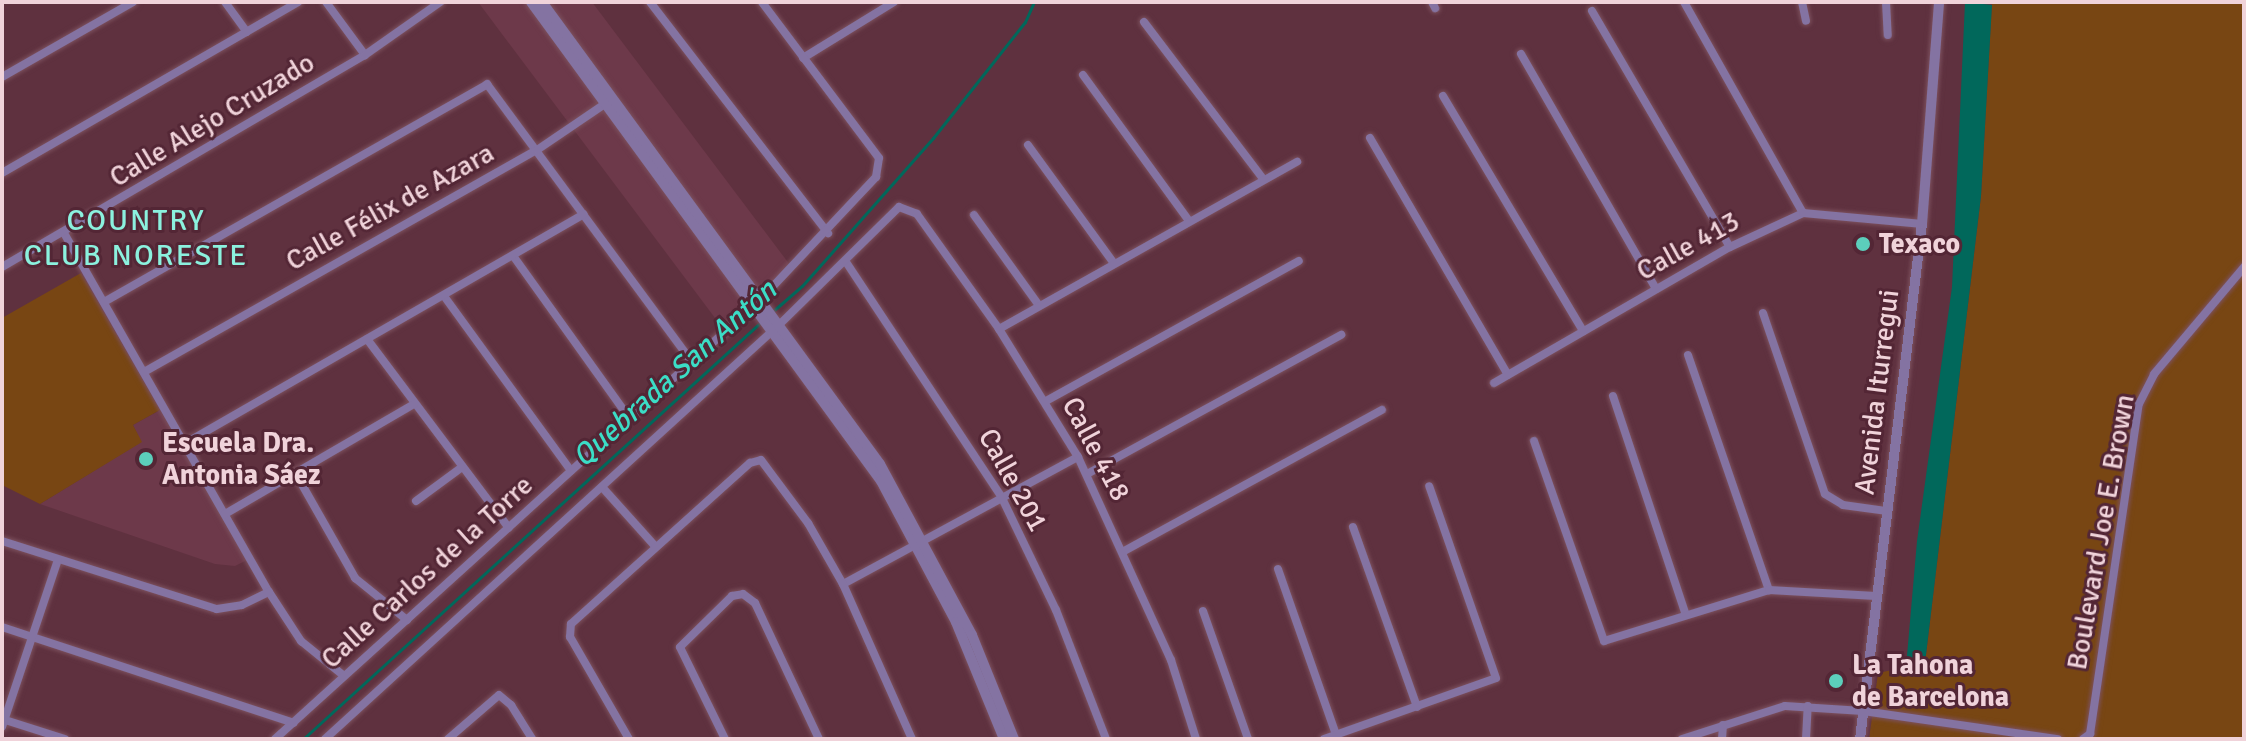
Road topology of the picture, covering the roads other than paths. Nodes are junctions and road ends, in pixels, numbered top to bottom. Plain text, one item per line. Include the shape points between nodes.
1 (133, 2) edge
2 (225, 2) edge
3 (298, 2) edge
4 (326, 2) edge
5 (440, 2) edge
6 (531, 2) edge
7 (542, 2) edge
8 (650, 2) edge
9 (762, 2) edge
10 (894, 2) edge
11 (1684, 2) edge
12 (1802, 2) edge
13 (1886, 2) edge
14 (1939, 2) edge
15 (1592, 11) dead end
16 (1806, 21) dead end
17 (1144, 22) dead end
18 (247, 32) junction
19 (1888, 35) dead end
20 (1521, 54) dead end
21 (365, 55) junction
22 (803, 58) junction
23 (1083, 75) dead end
24 (2, 77) edge
25 (1443, 96) dead end
26 (609, 101) junction
27 (1370, 138) dead end
28 (1028, 145) dead end
29 (537, 150) junction
30 (1297, 162) dead end
31 (2, 173) edge
32 (1263, 179) junction
33 (1803, 213) junction
34 (584, 214) junction
35 (974, 215) dead end
36 (1189, 221) junction
37 (1922, 224) junction
38 (64, 233) junction
39 (828, 233) junction
40 (1730, 247) junction
41 (514, 257) junction
42 (1299, 261) dead end
43 (846, 262) junction
44 (1113, 262) junction
45 (2, 267) edge
46 (2244, 267) edge
47 (1656, 289) junction
48 (444, 296) junction
49 (104, 302) junction
50 (758, 302) junction
51 (1038, 304) junction
52 (1763, 313) dead end
53 (777, 328) junction
54 (999, 329) junction
55 (1583, 331) junction
56 (1341, 335) dead end
57 (367, 339) junction
58 (1688, 355) dead end
59 (692, 362) junction
60 (144, 372) junction
61 (1508, 375) junction
62 (1494, 383) dead end
63 (1613, 396) dead end
64 (1046, 401) junction
65 (414, 404) junction
66 (1382, 410) dead end
67 (630, 419) junction
68 (1534, 441) dead end
69 (184, 444) junction
70 (1078, 457) junction
71 (461, 468) junction
72 (571, 471) junction
73 (296, 474) junction
74 (1087, 474) junction
75 (1429, 486) dead end
76 (602, 487) junction
77 (1002, 498) junction
78 (416, 501) dead end
79 (1886, 511) junction
80 (225, 514) junction
81 (1353, 527) dead end
82 (509, 528) junction
83 (2, 541) edge
84 (920, 542) junction
85 (655, 546) junction
86 (1124, 551) junction
87 (58, 560) junction
88 (1278, 569) dead end
89 (843, 584) junction
90 (1769, 590) junction
91 (269, 592) junction
92 (1876, 596) junction
93 (1203, 611) dead end
94 (1685, 613) junction
95 (407, 620) junction
96 (2, 627) edge
97 (31, 636) junction
98 (344, 676) junction
99 (1808, 706) junction
100 (1417, 707) junction
101 (1863, 711) junction
102 (3, 722) edge
103 (294, 723) junction
104 (1723, 725) junction
105 (1336, 735) junction
106 (65, 739) edge
107 (275, 739) edge
108 (325, 739) edge
109 (448, 739) edge
110 (532, 739) edge
111 (629, 739) edge
112 (725, 739) edge
113 (819, 739) edge
114 (912, 739) edge
115 (1004, 739) edge
116 (1014, 739) edge
117 (1106, 739) edge
118 (1196, 739) edge
119 (1248, 739) edge
120 (1324, 739) edge
121 (1682, 739) edge
122 (1722, 739) edge
123 (1806, 739) edge
124 (1860, 739) edge
125 (2058, 739) edge
126 (2083, 739) edge

1 - 24 street
2 - 18 street
3 - 18 street
4 - 21 street
5 - 21 street, Calle Alejo Cruzado
6 - 26 street
7 - 26 street
8 - 39 street
9 - 22 street
10 - 22 street
11 - 33 street
12 - 16 street
13 - 19 street
14 - 37 street, Avenida Iturregui
15 - 40 street
17 - 32 street
18 - 31 street
20 - 47 street
21 - 38 street, Calle Alejo Cruzado
22 - 39 street, Calle Carlos de la Torre via 879,158 880,168
23 - 36 street
25 - 55 street
26 - 29 street, Calle Félix de Azara
26 - 50 street
27 - 61 street
28 - 44 street
29 - 34 street
29 - 49 street via 487,84
29 - 60 street, Calle Félix de Azara
30 - 32 street
32 - 36 street
33 - 37 street
33 - 40 street, Calle 413
34 - 41 street
34 - 59 street
35 - 51 street
36 - 44 street
37 - 79 street, Avenida Iturregui
38 - 45 street, Calle Alejo Cruzado
38 - 49 street
39 - 50 street, Calle Carlos de la Torre
40 - 47 street, Calle 413
41 - 48 street
41 - 67 street
42 - 64 street
43 - 53 street
43 - 54 street, Calle 418 via 892,209 907,208 917,214
43 - 77 street, Calle 201
44 - 51 street
46 - 126 street, Boulevard Joe E. Brown via 2154,374 2139,404 2090,734
47 - 55 street, Calle 413
48 - 57 street
48 - 72 street
49 - 60 street
50 - 53 street
50 - 59 street, Calle Carlos de la Torre
51 - 54 street
52 - 79 street via 1825,494 1840,504
53 - 76 street
53 - 84 street via 880,464
54 - 64 street, Calle 418
55 - 61 street, Calle 413
56 - 74 street
57 - 65 street
57 - 69 street
58 - 90 street
59 - 67 street, Calle Carlos de la Torre
60 - 69 street
61 - 62 street, Calle 413
63 - 94 street
64 - 70 street, Calle 418
65 - 71 street
65 - 73 street
66 - 86 street
67 - 72 street, Calle Carlos de la Torre
68 - 94 street via 1607,640
69 - 80 street
70 - 74 street, Calle 418
70 - 77 street
71 - 78 street
71 - 82 street
72 - 82 street, Calle Carlos de la Torre
73 - 80 street
73 - 95 street via 355,578
74 - 86 street, Calle 418
75 - 100 street via 1496,678
76 - 85 street
76 - 108 street
77 - 84 street
77 - 117 street, Calle 201 via 1056,610
79 - 92 street, Avenida Iturregui
80 - 91 street
81 - 100 street
82 - 95 street, Calle Carlos de la Torre
83 - 87 street
84 - 89 street
84 - 115 street
84 - 116 street via 972,635
85 - 89 street via 750,463 761,460 808,523
85 - 111 street via 571,624 570,637
86 - 118 street, Calle 418 via 1171,660
87 - 91 street via 217,609
87 - 97 street
88 - 105 street
89 - 114 street
90 - 92 street
90 - 94 street
91 - 98 street via 301,641
92 - 101 street, Avenida Iturregui
93 - 119 street
95 - 98 street, Calle Carlos de la Torre
96 - 97 street
97 - 102 street
97 - 103 street
98 - 103 street, Calle Carlos de la Torre
99 - 101 street
99 - 104 street via 1785,706
99 - 123 street
100 - 105 street
101 - 124 street, Avenida Iturregui
101 - 125 street
102 - 106 street
103 - 107 street, Calle Carlos de la Torre
104 - 121 street
104 - 122 street
105 - 120 street
109 - 110 street via 499,695
112 - 113 street via 680,647 732,596 743,594 755,603

